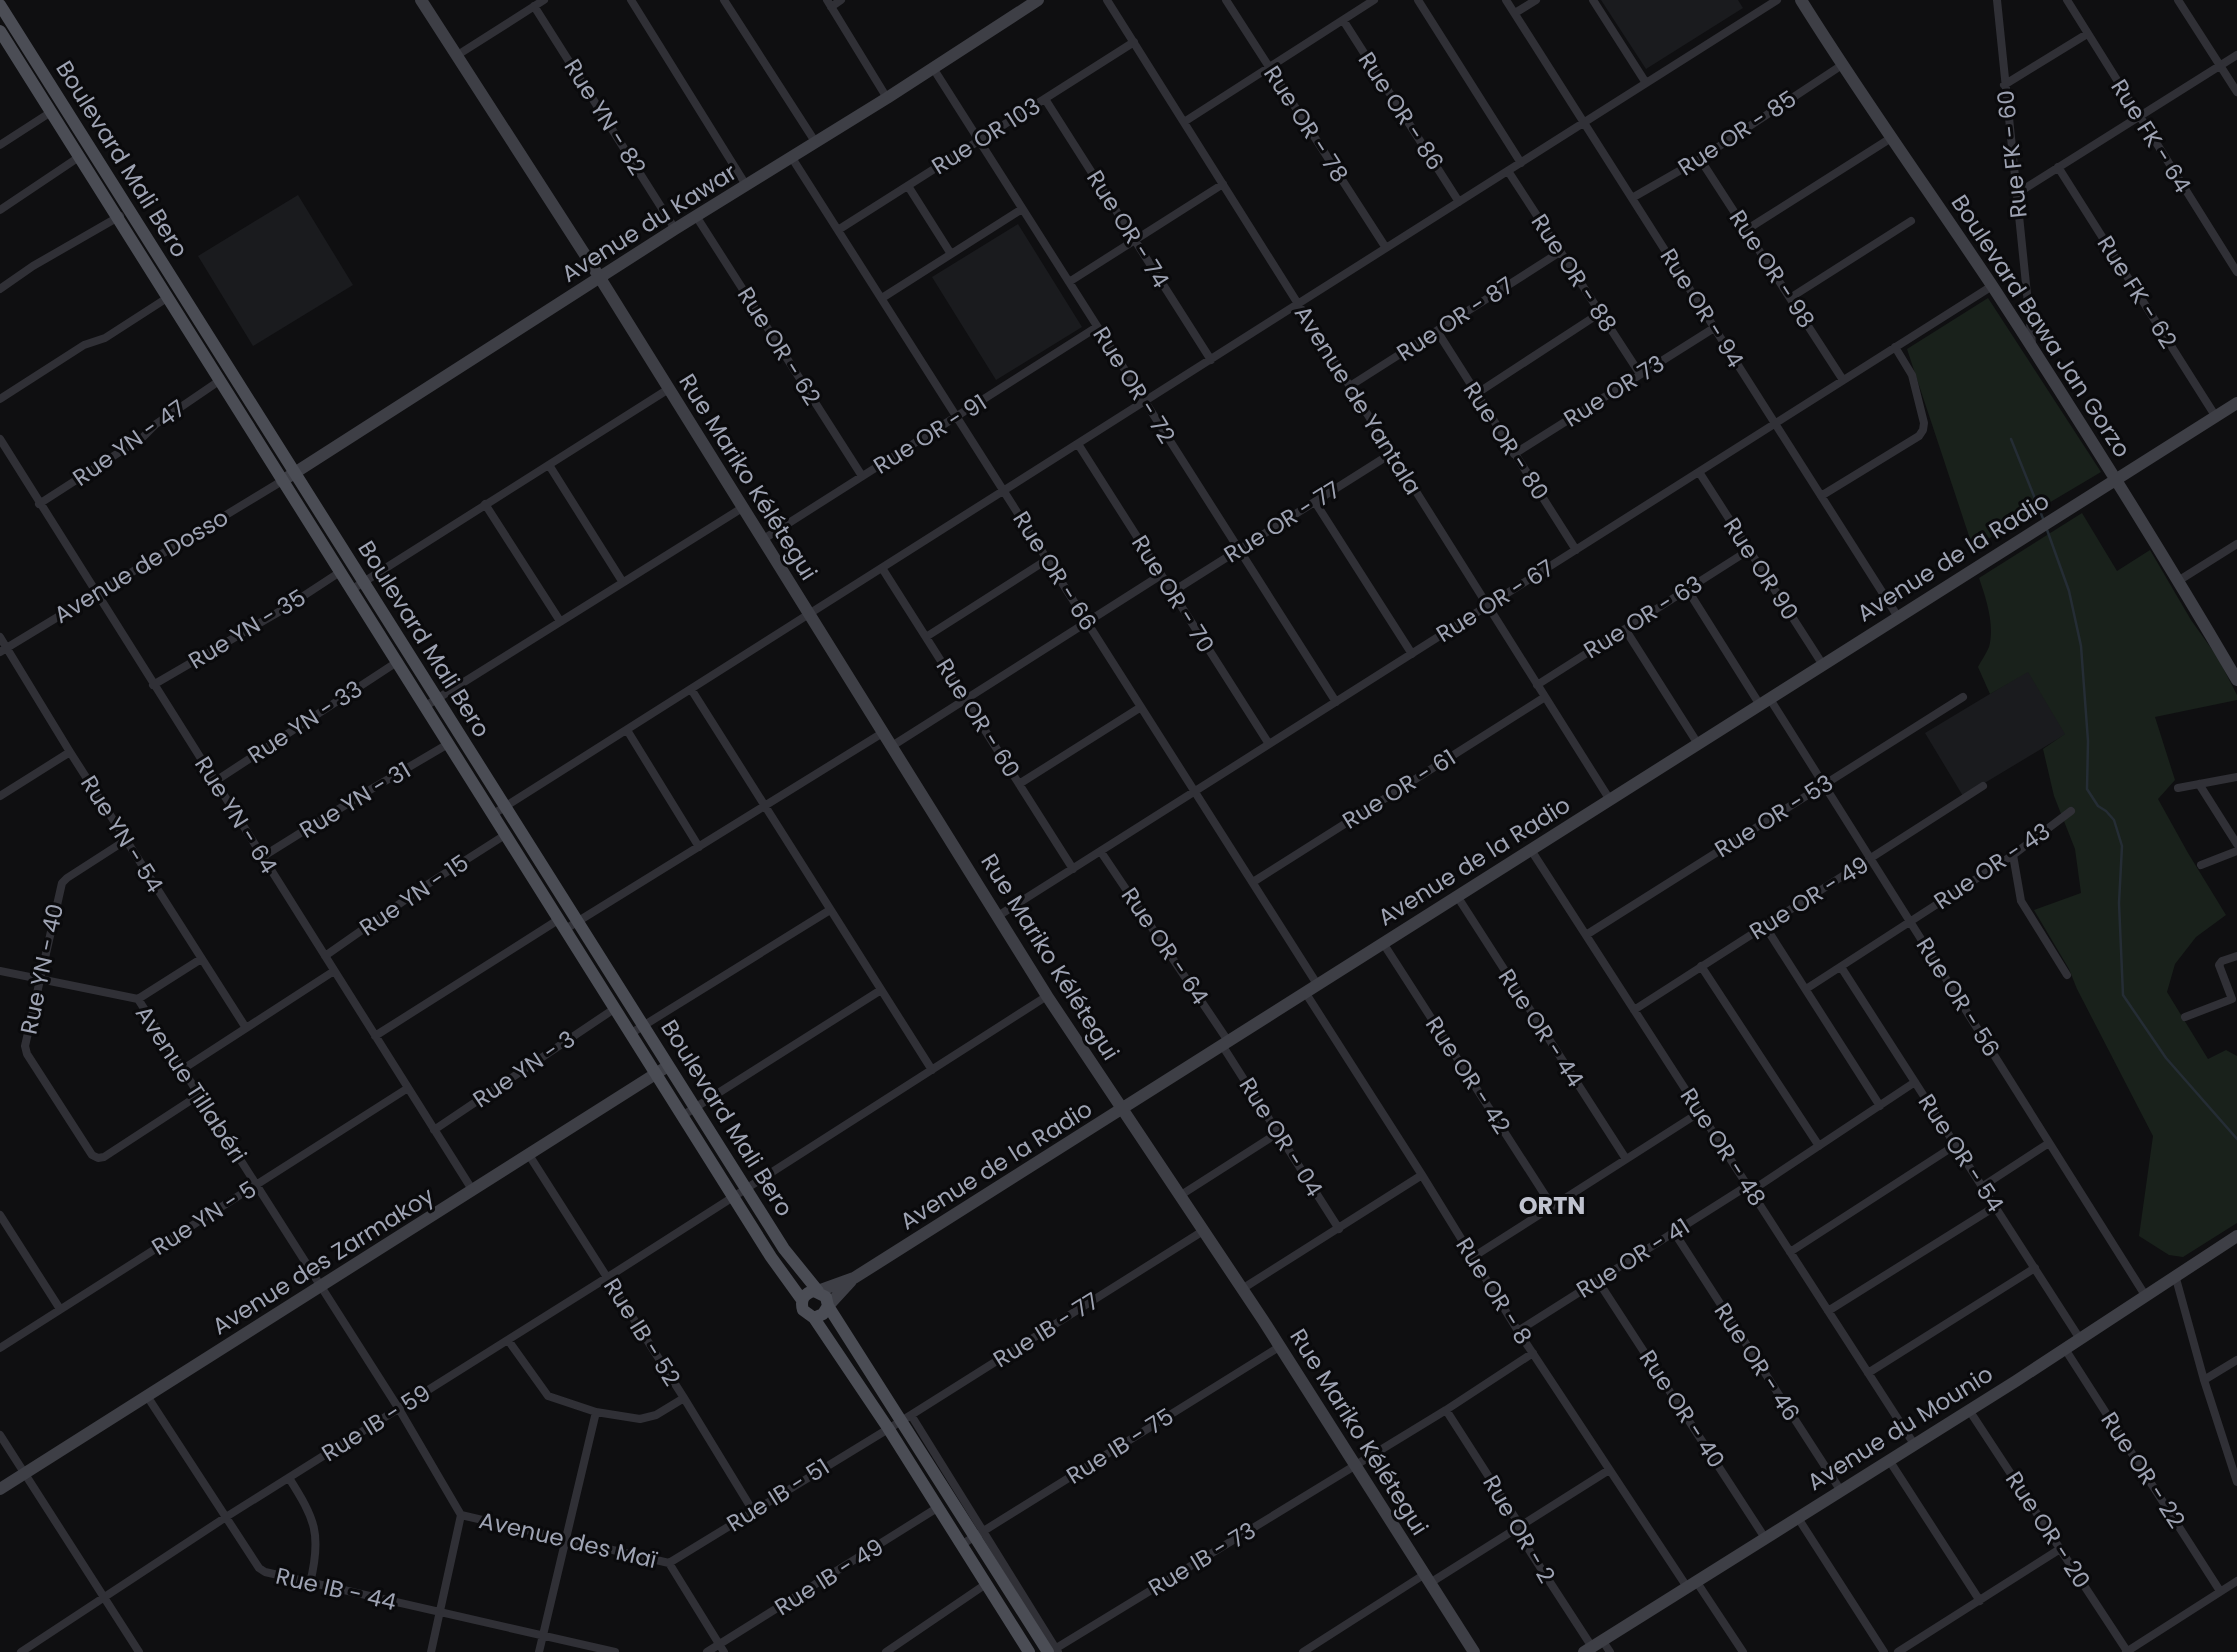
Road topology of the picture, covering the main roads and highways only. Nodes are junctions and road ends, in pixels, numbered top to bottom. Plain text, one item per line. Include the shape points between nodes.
1 (0, 5) edge
2 (0, 31) edge
3 (818, 1291) junction
4 (802, 1300) junction
5 (828, 1306) junction
6 (814, 1318) junction
7 (1053, 1651) edge
8 (1029, 1652) edge

1 - 3 main road, Boulevard Mali Bero via 784,1249
2 - 4 main road, Boulevard Mali Bero via 655,1074
3 - 4 main road
3 - 5 main road
4 - 6 main road via 806,1314
5 - 6 main road
5 - 7 main road via 906,1418
6 - 8 main road

